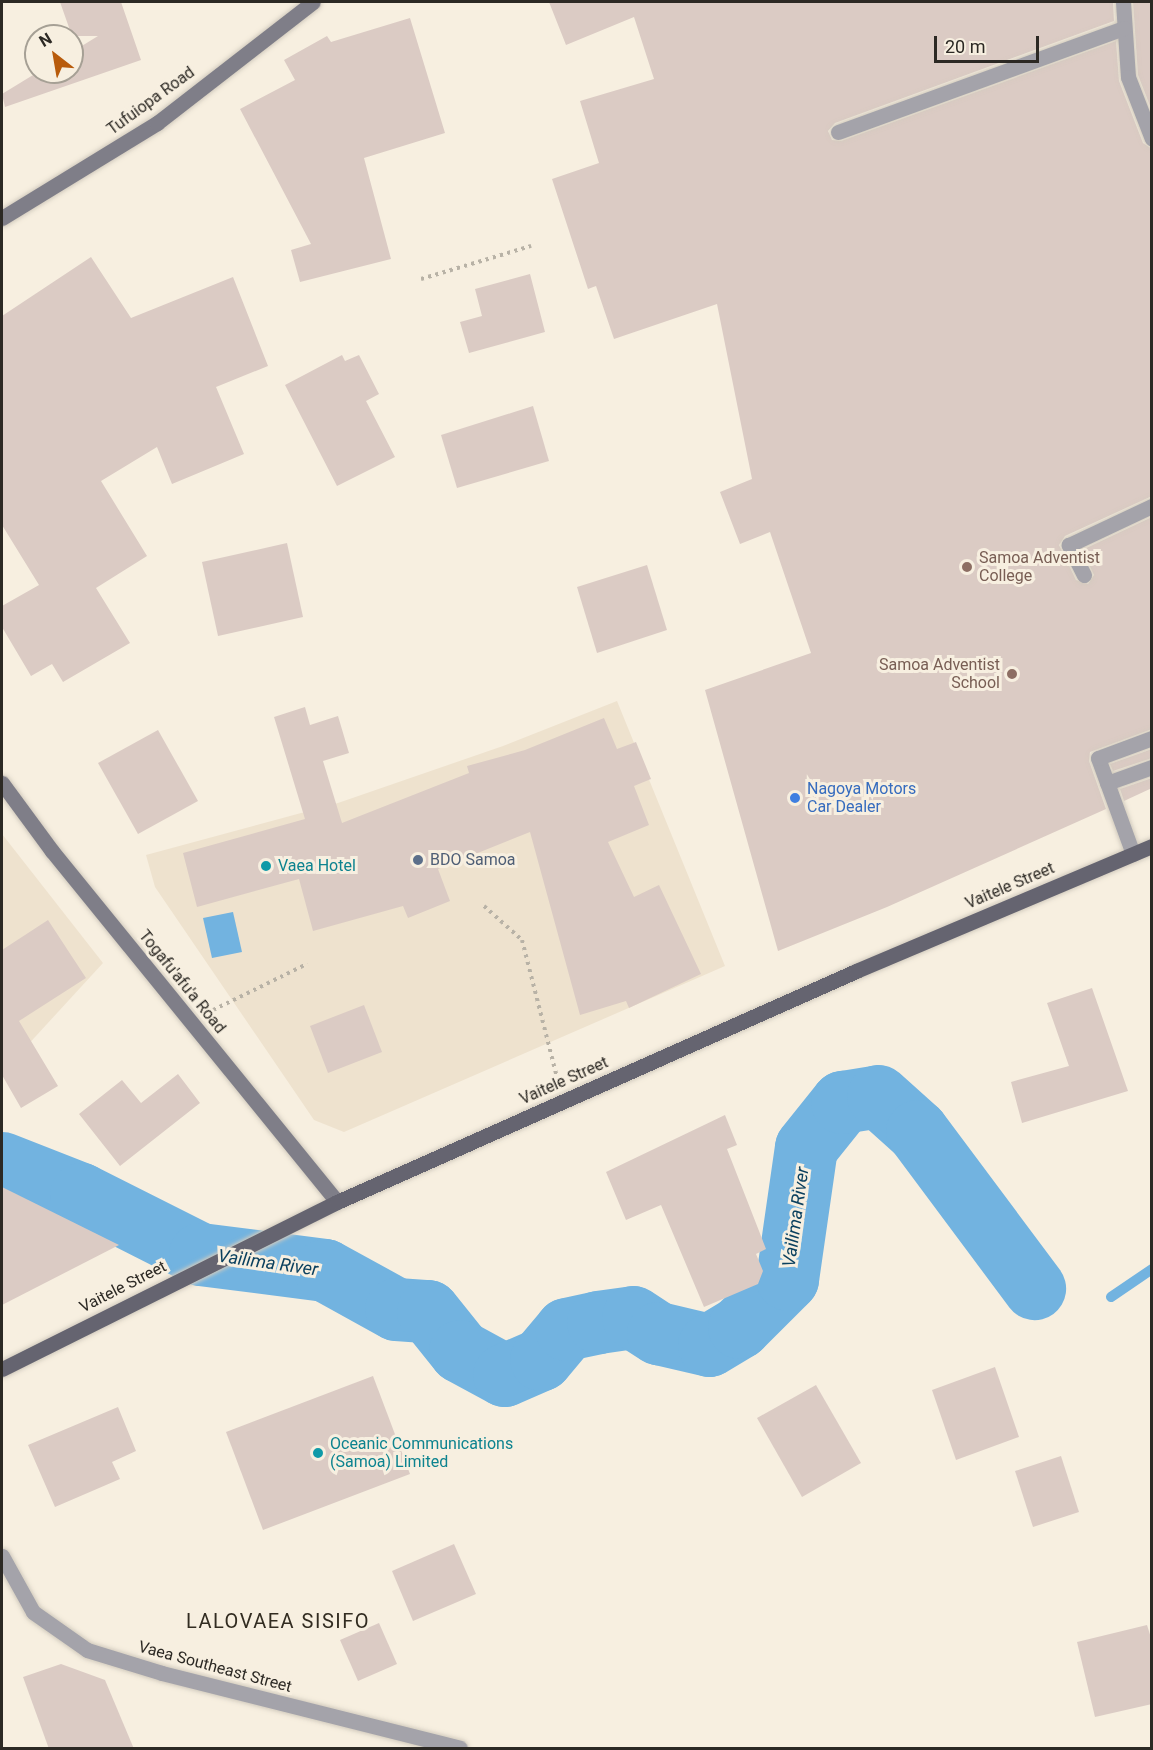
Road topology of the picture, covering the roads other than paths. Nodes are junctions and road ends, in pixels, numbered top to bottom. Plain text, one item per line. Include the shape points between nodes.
1 (313, 2) edge
2 (1123, 2) edge
3 (1124, 28) junction
4 (838, 132) dead end
5 (1152, 139) edge
6 (2, 218) edge
7 (1152, 506) edge
8 (1084, 575) dead end
9 (1152, 738) edge
10 (1152, 767) edge
11 (2, 783) edge
12 (1107, 783) junction
13 (1152, 846) edge
14 (1133, 854) junction
15 (337, 1202) junction
16 (2, 1369) edge
17 (2, 1556) edge
18 (460, 1749) edge

1 - 6 main road, Tufuiopa Road via 157,123
2 - 3 street
3 - 4 street
3 - 5 street via 1128,77
7 - 8 street via 1069,545
9 - 12 street via 1098,758
10 - 12 street
11 - 15 main road, Togafu'afu'a Road
12 - 14 street
13 - 14 main road, Vaitele Street
14 - 15 main road, Vaitele Street
15 - 16 main road, Vaitele Street
17 - 18 street, Vaea Southeast Street via 33,1612 87,1650

